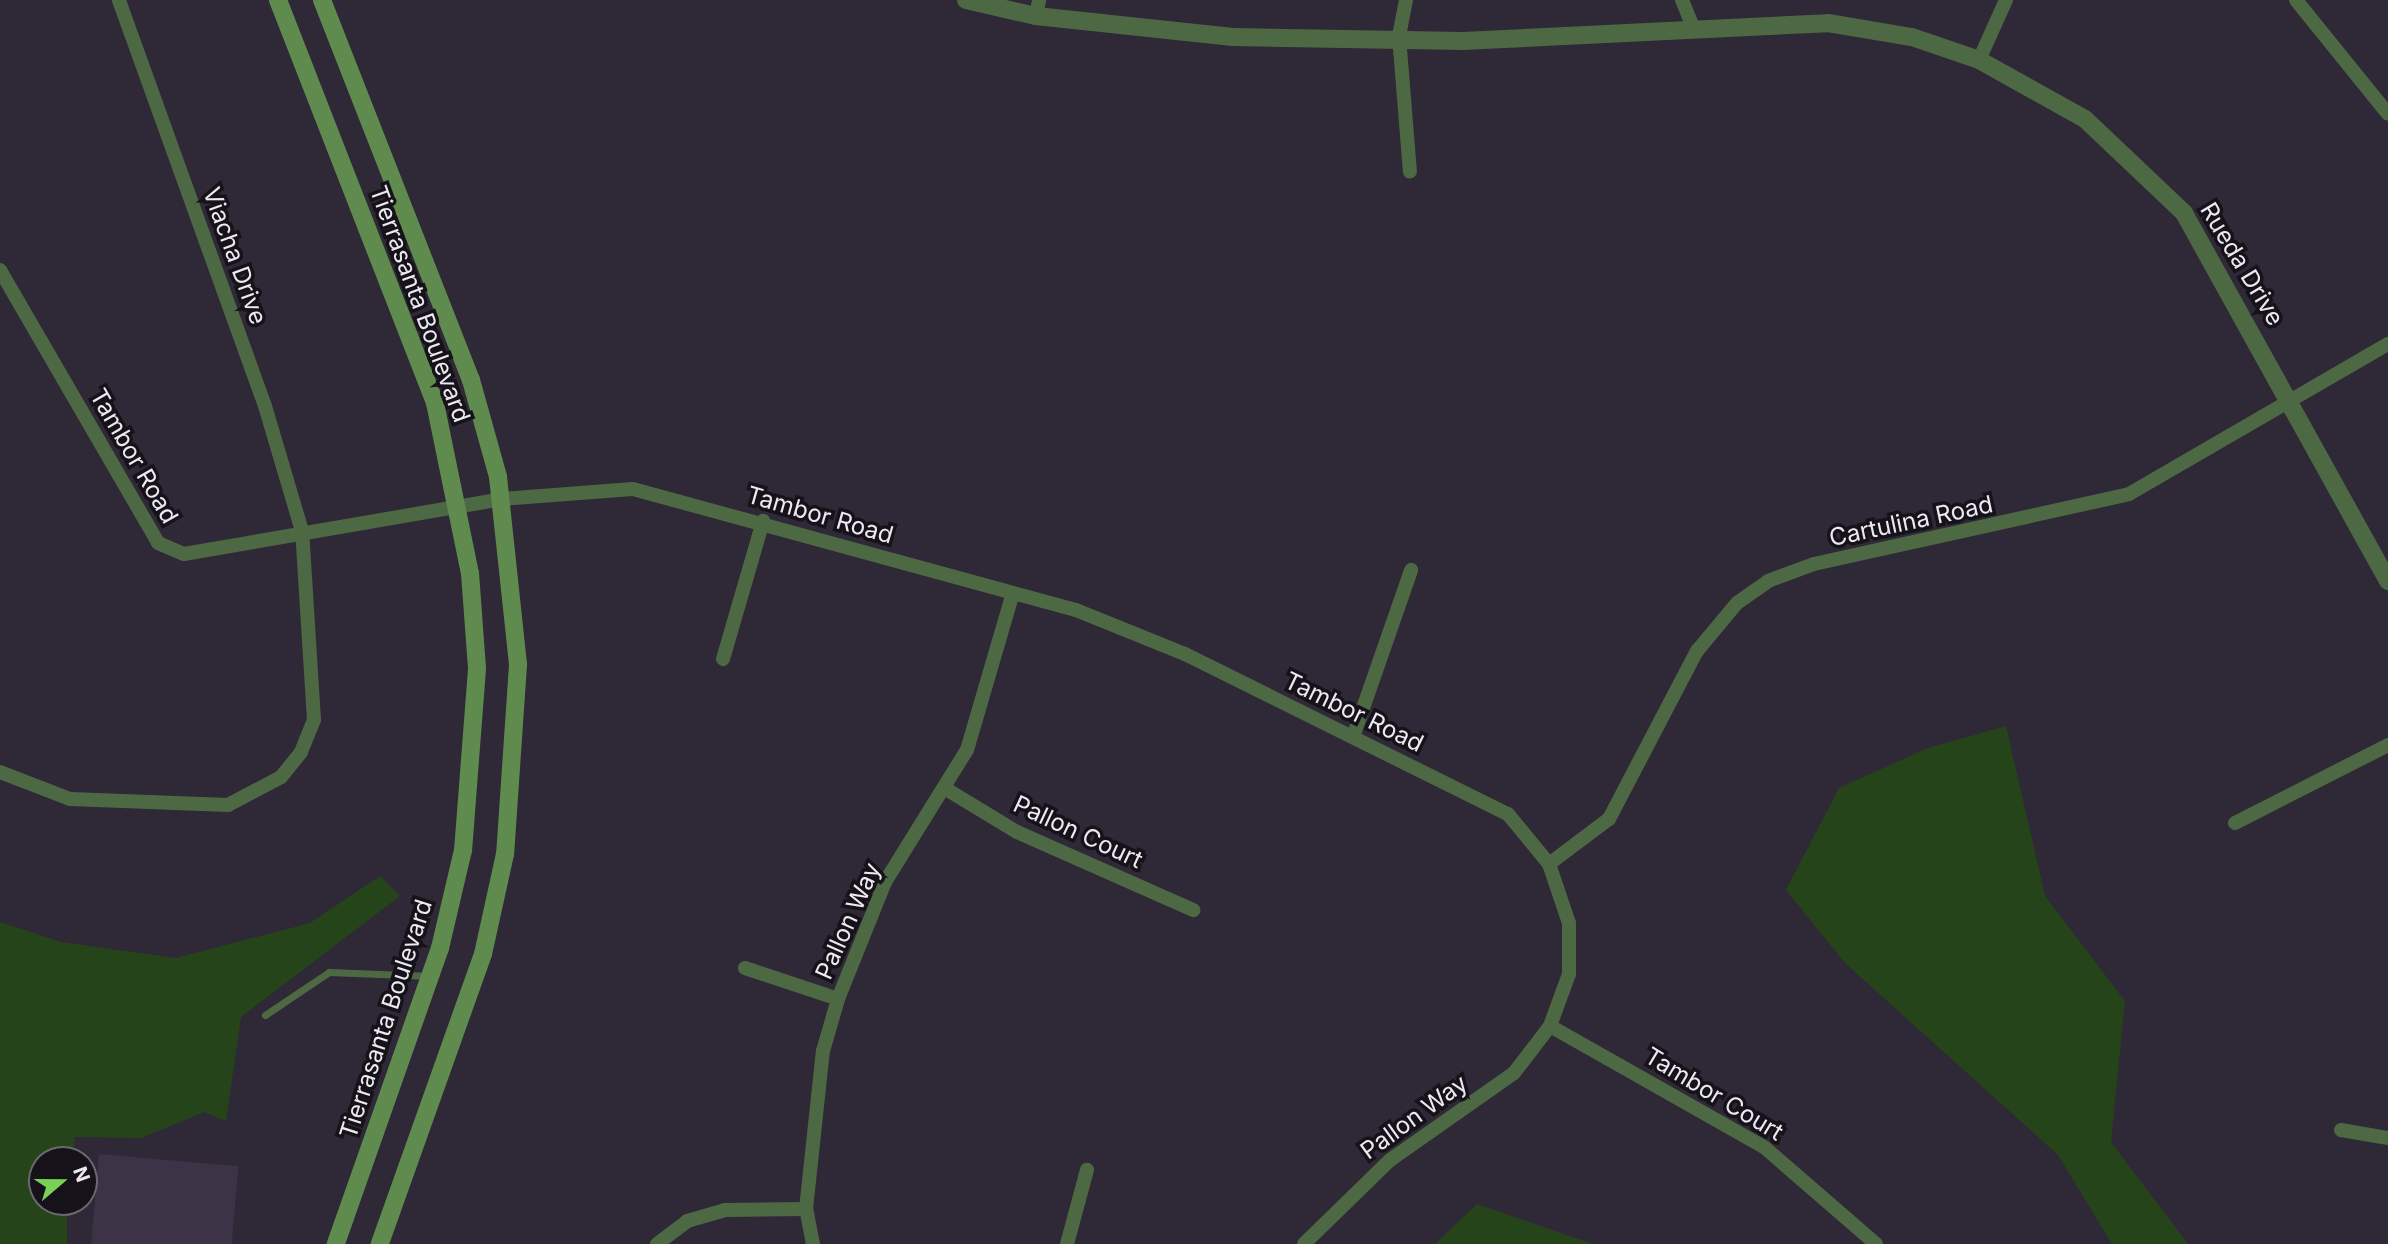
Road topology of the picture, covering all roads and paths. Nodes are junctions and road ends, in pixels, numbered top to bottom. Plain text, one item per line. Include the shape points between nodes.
1 (119, 0) edge
2 (278, 0) edge
3 (322, 0) edge
4 (966, 0) edge
5 (1406, 0) edge
6 (1682, 0) edge
7 (2006, 0) edge
8 (2296, 0) edge
9 (1037, 8) edge
10 (1694, 29) junction
11 (1399, 36) junction
12 (1979, 60) junction
13 (2388, 114) edge
14 (1410, 172) dead end
15 (0, 270) edge
16 (2388, 344) edge
17 (2293, 400) junction
18 (501, 499) junction
19 (459, 507) junction
20 (763, 521) junction
21 (302, 531) junction
22 (1411, 570) dead end
23 (2388, 581) edge
24 (1012, 596) junction
25 (723, 659) dead end
26 (1353, 737) junction
27 (2388, 745) edge
28 (0, 772) edge
29 (946, 789) junction
30 (2235, 823) dead end
31 (1549, 864) junction
32 (1193, 910) dead end
33 (746, 968) dead end
34 (430, 976) junction
35 (838, 999) junction
36 (265, 1015) dead end
37 (1550, 1026) junction
38 (2341, 1130) dead end
39 (2388, 1138) edge
40 (1087, 1170) dead end
41 (806, 1209) junction
42 (336, 1244) edge
43 (380, 1244) edge
44 (657, 1244) edge
45 (813, 1244) edge
46 (1067, 1244) edge
47 (1304, 1244) edge
48 (1876, 1244) edge

1 - 21 street, Viacha Drive via 265,406
2 - 19 main road, Tierrasanta Boulevard via 431,391
3 - 18 main road, Tierrasanta Boulevard via 471,380
4 - 9 street, Rueda Drive
5 - 11 street
6 - 10 street
7 - 12 street
8 - 13 street
9 - 11 street, Rueda Drive via 1233,37
10 - 11 street, Rueda Drive via 1463,41
10 - 12 street, Rueda Drive via 1799,22 1856,26
11 - 14 street
12 - 17 street, Rueda Drive via 2085,119 2162,187 2205,241
15 - 21 street, Tambor Road via 158,543 184,554
16 - 17 street, Cartulina Road
17 - 23 street, Rueda Drive
17 - 31 street, Cartulina Road via 2129,494 2098,505 1814,564 1768,582 1737,603 1697,651 1609,819
18 - 19 street, Tambor Road
18 - 20 street, Tambor Road via 633,489
18 - 43 main road, Tierrasanta Boulevard via 518,665 505,854 483,954
19 - 21 street, Tambor Road
19 - 34 main road, Tierrasanta Boulevard via 470,573 475,700 463,850
20 - 24 street, Tambor Road
20 - 25 street
21 - 28 street, Viacha Drive via 314,720 301,752 269,787 228,804 70,799
22 - 26 street
24 - 26 street, Tambor Road via 1076,610 1185,653
24 - 29 street, Pallon Way via 967,750
26 - 31 street, Tambor Road via 1508,814
27 - 30 street
29 - 32 street, Pallon Court via 1017,832
29 - 35 street, Pallon Way via 885,882
31 - 37 street, Tambor Road via 1569,923 1569,974
33 - 35 street
34 - 36 lane via 329,972
34 - 42 main road, Tierrasanta Boulevard
35 - 41 street, Pallon Way via 822,1051
37 - 47 street, Pallon Way via 1514,1073 1390,1160
37 - 48 street, Tambor Court via 1764,1147
38 - 39 street
40 - 46 street
41 - 44 street via 725,1210 687,1222
41 - 45 street, Pallon Way

